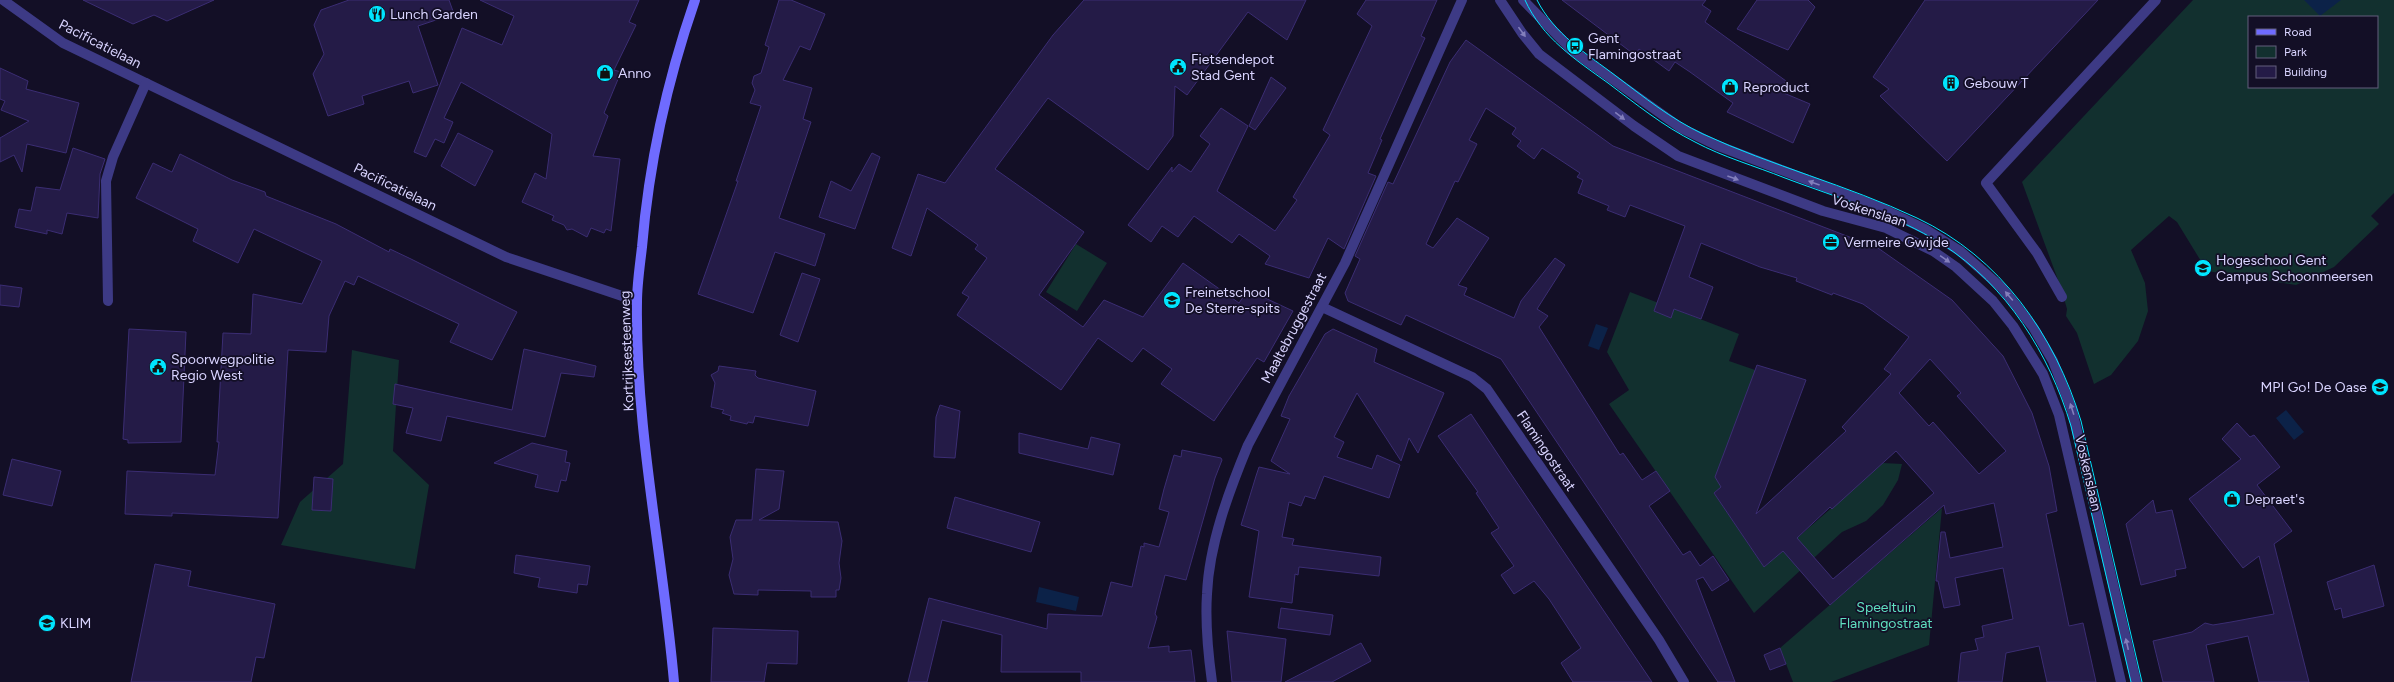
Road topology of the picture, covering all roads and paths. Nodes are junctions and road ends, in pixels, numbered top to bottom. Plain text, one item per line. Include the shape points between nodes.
1 (3, 0) edge
2 (695, 0) edge
3 (1462, 0) edge
4 (1500, 0) edge
5 (1522, 0) edge
6 (2156, 0) edge
7 (146, 83) junction
8 (2062, 297) dead end
9 (108, 301) dead end
10 (637, 301) junction
11 (1322, 307) junction
12 (674, 682) edge
13 (1212, 682) edge
14 (1684, 682) edge
15 (2121, 682) edge
16 (2136, 682) edge

1 - 7 street, Pacificatielaan via 63,43
2 - 10 main road, Kortrijksesteenweg via 668,87 656,138 646,196
3 - 11 street, Maaltebruggestraat via 1374,200
4 -> 15 street, Voskenslaan via 1539,54 1666,150 1700,166 1823,211 1886,228 1912,240 1956,267 1993,301 2028,348 2043,374 2060,415
16 -> 5 street, Voskenslaan via 2072,410 2043,343 2002,288 1960,251 1925,229 1881,208 1716,146 1681,128 1572,51
6 - 8 street via 1986,183 2037,252
7 - 9 street, Pacificatielaan via 113,157 106,181
7 - 10 street, Pacificatielaan via 506,257
10 - 12 main road, Kortrijksesteenweg via 638,368 647,464 670,632
11 - 13 street, Maaltebruggestraat via 1248,444 1223,515 1212,556 1206,593 1207,644
11 - 14 street, Flamingostraat via 1472,377 1487,389 1659,640

